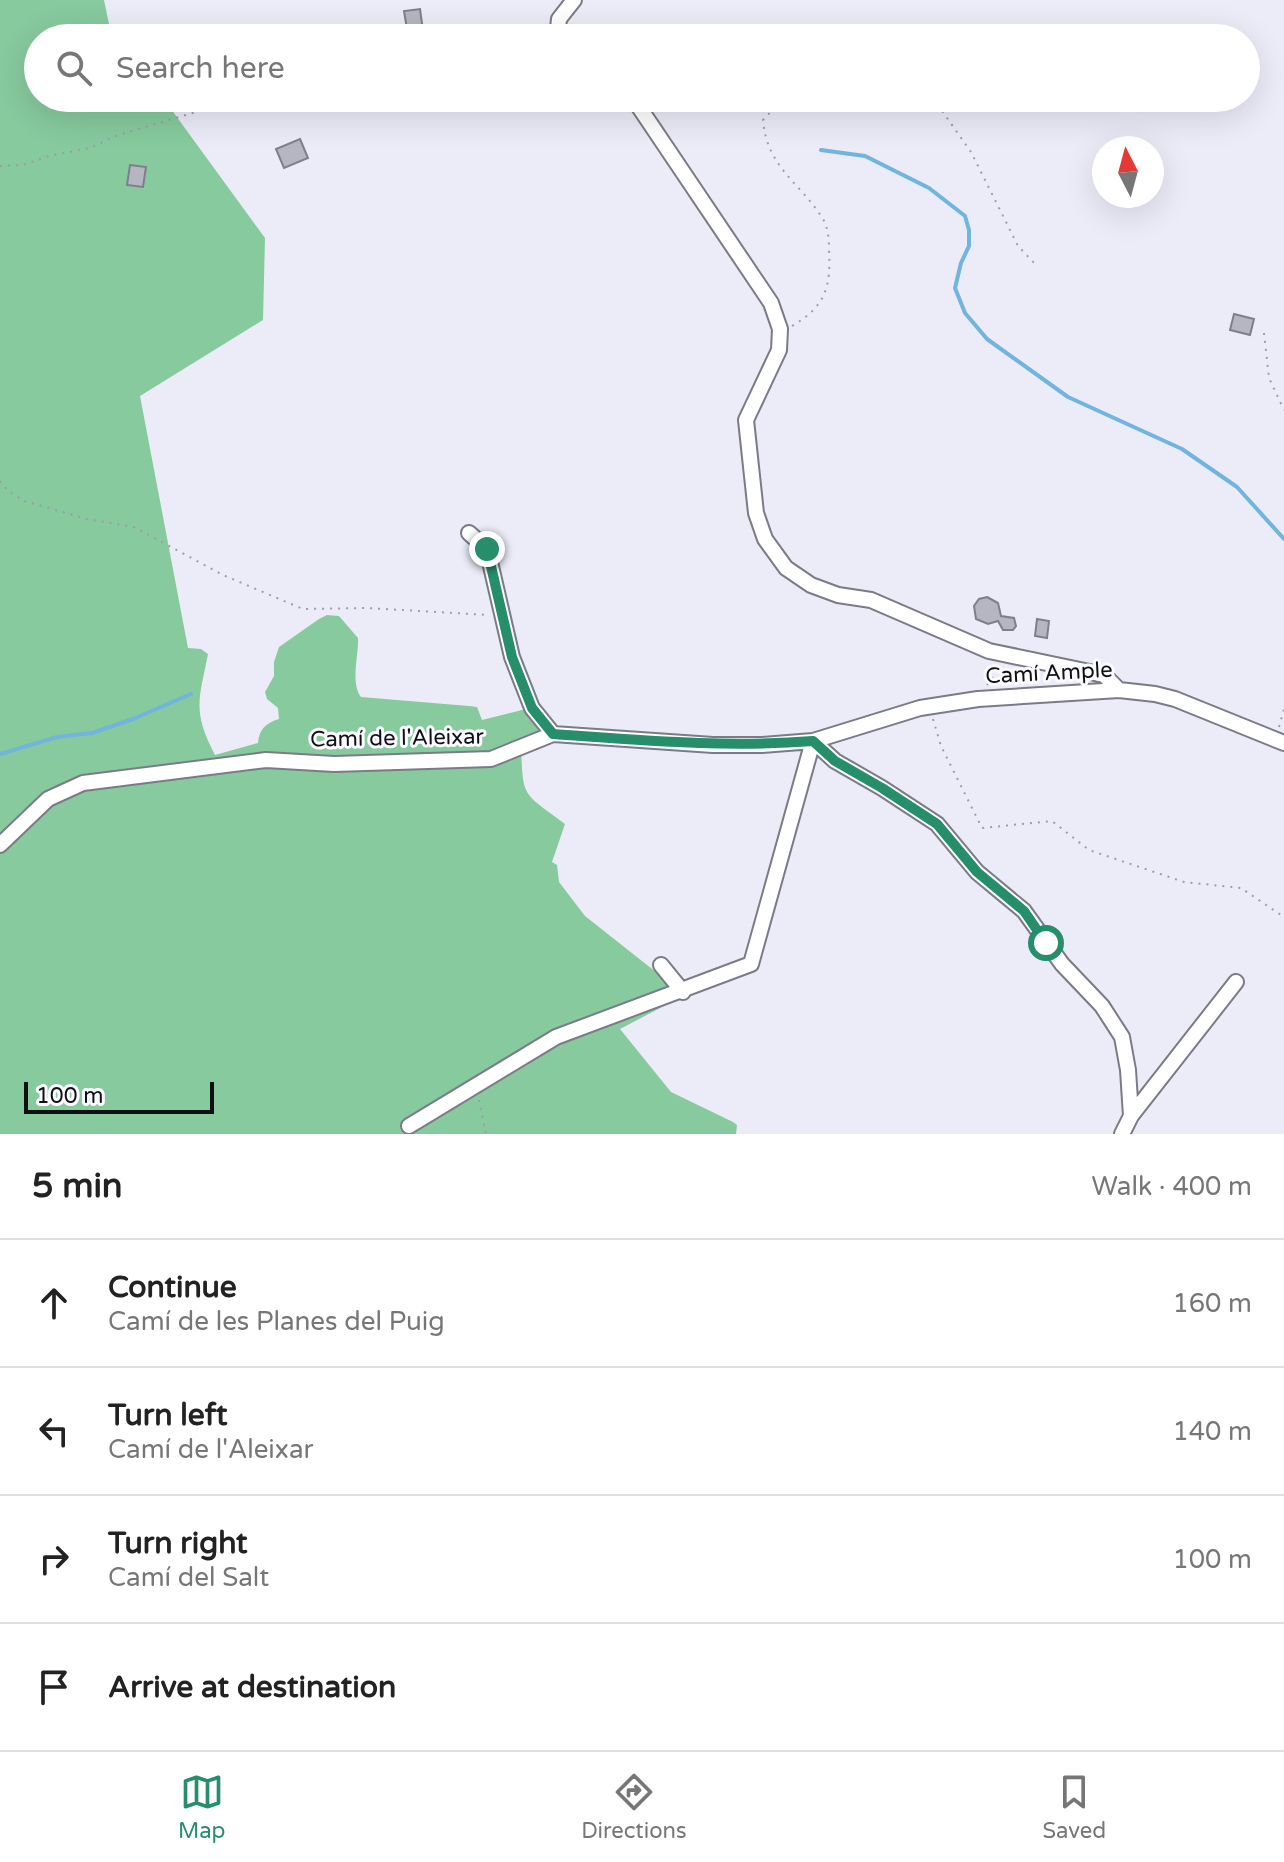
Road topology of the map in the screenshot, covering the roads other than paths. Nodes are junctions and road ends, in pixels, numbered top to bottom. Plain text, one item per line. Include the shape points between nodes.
1 (574, 0) edge
2 (557, 24) edge
3 (642, 112) edge
4 (476, 531) dead end
5 (1119, 690) junction
6 (553, 734) junction
7 (813, 741) junction
8 (1280, 741) edge
9 (0, 845) edge
10 (661, 965) dead end
11 (1236, 982) dead end
12 (683, 992) junction
13 (1131, 1116) junction
14 (409, 1126) dead end
15 (1122, 1134) edge

1 - 2 street
3 - 5 street via 771,303 780,328 779,350 746,420 756,513 765,539 786,568 811,585 871,600 989,651 1104,675
4 - 6 street via 487,549 512,657 532,708
5 - 7 street, Camí Ample via 920,708
5 - 8 street, Camí Ample via 1175,699
6 - 7 street, Camí de l'Aleixar via 713,745
6 - 9 street, Camí de l'Aleixar via 491,759 334,764 266,760 83,783 48,799
7 - 12 street via 751,964
7 - 13 street via 835,761 937,824 977,872 1024,911 1122,1037
10 - 12 street
11 - 13 street
12 - 14 street via 556,1037
13 - 15 street

